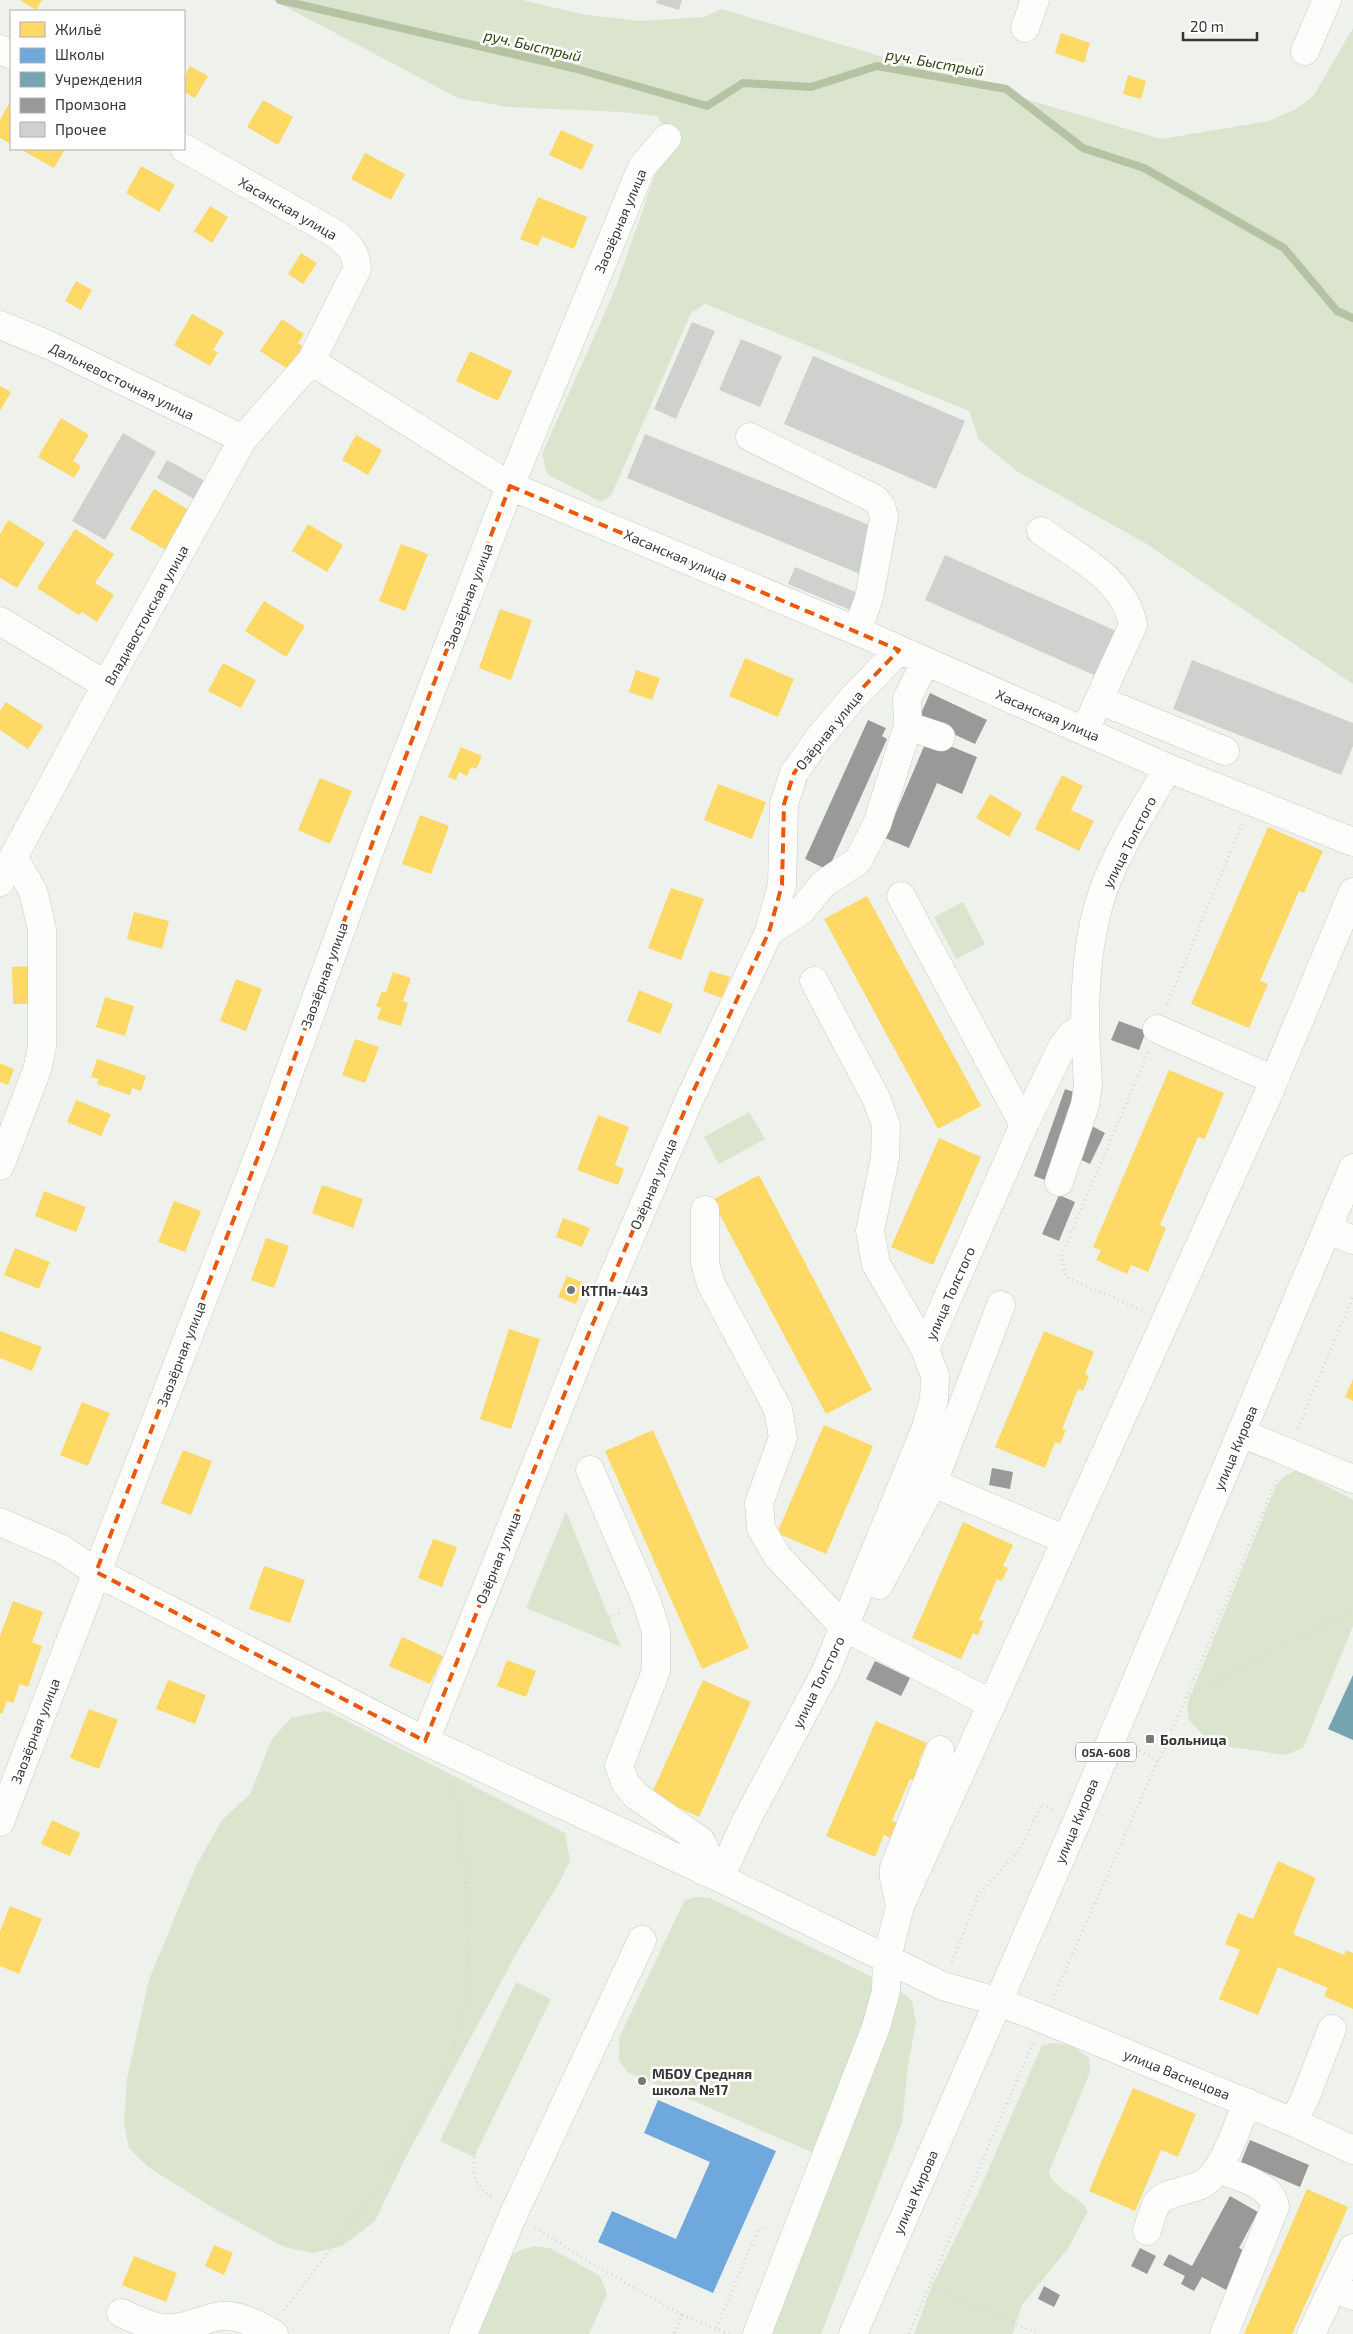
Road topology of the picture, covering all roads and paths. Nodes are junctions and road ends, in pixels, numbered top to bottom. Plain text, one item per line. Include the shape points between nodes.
1 (1035, 0) edge
2 (1327, 0) edge
3 (1026, 28) dead end
4 (1305, 51) dead end
5 (667, 138) dead end
6 (185, 149) edge
7 (0, 325) edge
8 (311, 361) junction
9 (750, 437) dead end
10 (243, 440) junction
11 (510, 486) junction
12 (1041, 531) dead end
13 (0, 621) edge
14 (857, 631) junction
15 (899, 650) junction
16 (925, 662) junction
17 (106, 685) junction
18 (1099, 700) junction
19 (908, 726) junction
20 (1085, 730) junction
21 (941, 737) dead end
22 (1224, 751) dead end
23 (1168, 768) junction
24 (1252, 800) junction
25 (1353, 842) edge
26 (14, 858) junction
27 (0, 882) edge
28 (1353, 892) edge
29 (901, 896) dead end
30 (769, 932) junction
31 (814, 982) dead end
32 (1086, 1027) junction
33 (1157, 1029) junction
34 (1274, 1080) junction
35 (1024, 1125) junction
36 (0, 1166) edge
37 (1353, 1168) edge
38 (1059, 1182) dead end
39 (704, 1210) dead end
40 (1327, 1229) junction
41 (1353, 1240) edge
42 (1353, 1296) edge
43 (1001, 1305) dead end
44 (1166, 1320) junction
45 (925, 1349) junction
46 (1241, 1433) junction
47 (1288, 1452) junction
48 (590, 1470) dead end
49 (1353, 1479) edge
50 (933, 1482) junction
51 (0, 1522) edge
52 (1066, 1540) junction
53 (96, 1572) junction
54 (858, 1595) junction
55 (1353, 1609) edge
56 (844, 1628) junction
57 (1186, 1698) junction
58 (992, 1704) junction
59 (437, 1747) junction
60 (940, 1750) dead end
61 (0, 1822) edge
62 (713, 1875) junction
63 (900, 1906) junction
64 (642, 1940) dead end
65 (886, 1958) junction
66 (998, 2002) junction
67 (1043, 2019) junction
68 (1332, 2029) dead end
69 (1247, 2102) junction
70 (1293, 2122) junction
71 (1353, 2150) edge
72 (474, 2158) dead end
73 (1217, 2168) junction
74 (514, 2213) junction
75 (1148, 2230) dead end
76 (796, 2237) junction
77 (1353, 2248) edge
78 (929, 2287) junction
79 (1343, 2292) edge
80 (121, 2313) dead end
81 (682, 2315) junction
82 (716, 2328) junction
83 (271, 2332) edge
84 (463, 2334) edge
85 (674, 2334) edge
86 (729, 2334) edge
87 (757, 2334) edge
88 (853, 2334) edge
89 (909, 2334) edge
90 (1040, 2334) edge
91 (1224, 2334) edge
92 (1311, 2334) edge

1 - 3 street
2 - 4 street
5 - 11 street, Заозёрная улица via 642,167
6 - 8 street, Хасанская улица via 349,244 356,258 356,269
7 - 10 street, Дальневосточная улица via 50,345
8 - 10 street, Владивостокская улица
8 - 11 street, Хасанская улица
9 - 14 street via 875,499 881,506 884,517 876,562 869,598
10 - 17 street, Владивостокская улица
11 - 14 street, Хасанская улица
11 - 53 street, Заозёрная улица via 374,836 264,1139
12 - 18 street via 1095,569 1120,592 1130,610 1133,625
13 - 17 street
14 - 15 street, Хасанская улица
15 - 16 street, Хасанская улица
15 - 30 street, Озёрная улица via 851,700 794,773 784,804 782,885
16 - 19 street via 907,699
16 - 20 street, Хасанская улица
17 - 26 street, Владивостокская улица
18 - 20 street
18 - 22 street
19 - 21 street
19 - 30 street via 877,824 858,861 823,884 802,910
20 - 23 street, Хасанская улица
23 - 24 street, Хасанская улица
23 - 32 street, улица Толстого via 1103,890 1087,962
24 - 25 street, Хасанская улица
24 - 33 path
26 - 27 street, Владивостокская улица
26 - 36 street via 33,891 42,929 42,1047 38,1070
28 - 34 street
29 - 35 street
30 - 59 street, Озёрная улица via 691,1096 591,1328
31 - 45 street via 876,1098 886,1125 885,1158 870,1231 876,1264
32 - 35 street, улица Толстого via 1072,1034 1062,1047
32 - 38 street via 1088,1086 1085,1106
33 - 34 street
33 - 44 path via 1061,1257 1066,1277
34 - 44 street
35 - 45 street, улица Толстого
37 - 40 street, улица Кирова / 05А-608
39 - 56 street via 705,1263 711,1284 779,1413 783,1438 759,1503 761,1528 777,1556
40 - 41 street
40 - 46 street, улица Кирова / 05А-608
42 - 47 path
43 - 50 street
44 - 52 street
45 - 54 street, улица Толстого via 935,1376 934,1400 925,1430
46 - 47 street
46 - 66 street, улица Кирова / 05А-608
47 - 49 street
47 - 57 path
48 - 62 street via 647,1602 656,1631 656,1671 619,1766 635,1795 701,1841
50 - 52 street
50 - 54 street via 874,1594 867,1598
51 - 53 street, улица Васнецова via 62,1549
52 - 58 street
53 - 59 street, улица Васнецова
53 - 61 street, Заозёрная улица
54 - 56 street, улица Толстого
55 - 57 path
56 - 58 street
56 - 62 street, улица Толстого via 825,1673
57 - 67 path
58 - 63 street
59 - 62 street, улица Васнецова
59 - 83 path via 465,1870 466,2002 434,2096 373,2196
60 - 63 street via 894,1868
62 - 65 street, улица Васнецова
63 - 65 street
64 - 74 street
65 - 66 street, улица Васнецова via 943,1986
65 - 76 street via 886,1991 876,2027
66 - 67 street, улица Васнецова
66 - 88 street, улица Кирова / 05А-608
67 - 69 street, улица Васнецова
67 - 78 path
68 - 70 street
69 - 70 street, улица Васнецова
69 - 73 street
70 - 71 street, улица Васнецова
72 - 74 path via 473,2174 478,2185
73 - 75 street via 1204,2184 1162,2198
73 - 91 street via 1260,2188 1271,2196 1275,2207
74 - 81 path via 591,2263
74 - 84 street
76 - 82 path via 771,2227 758,2230
76 - 87 street
77 - 79 street
78 - 89 path
78 - 90 path
79 - 92 street
80 - 83 street via 161,2328 186,2326 217,2316 234,2317
81 - 82 path
81 - 85 path
82 - 86 path

